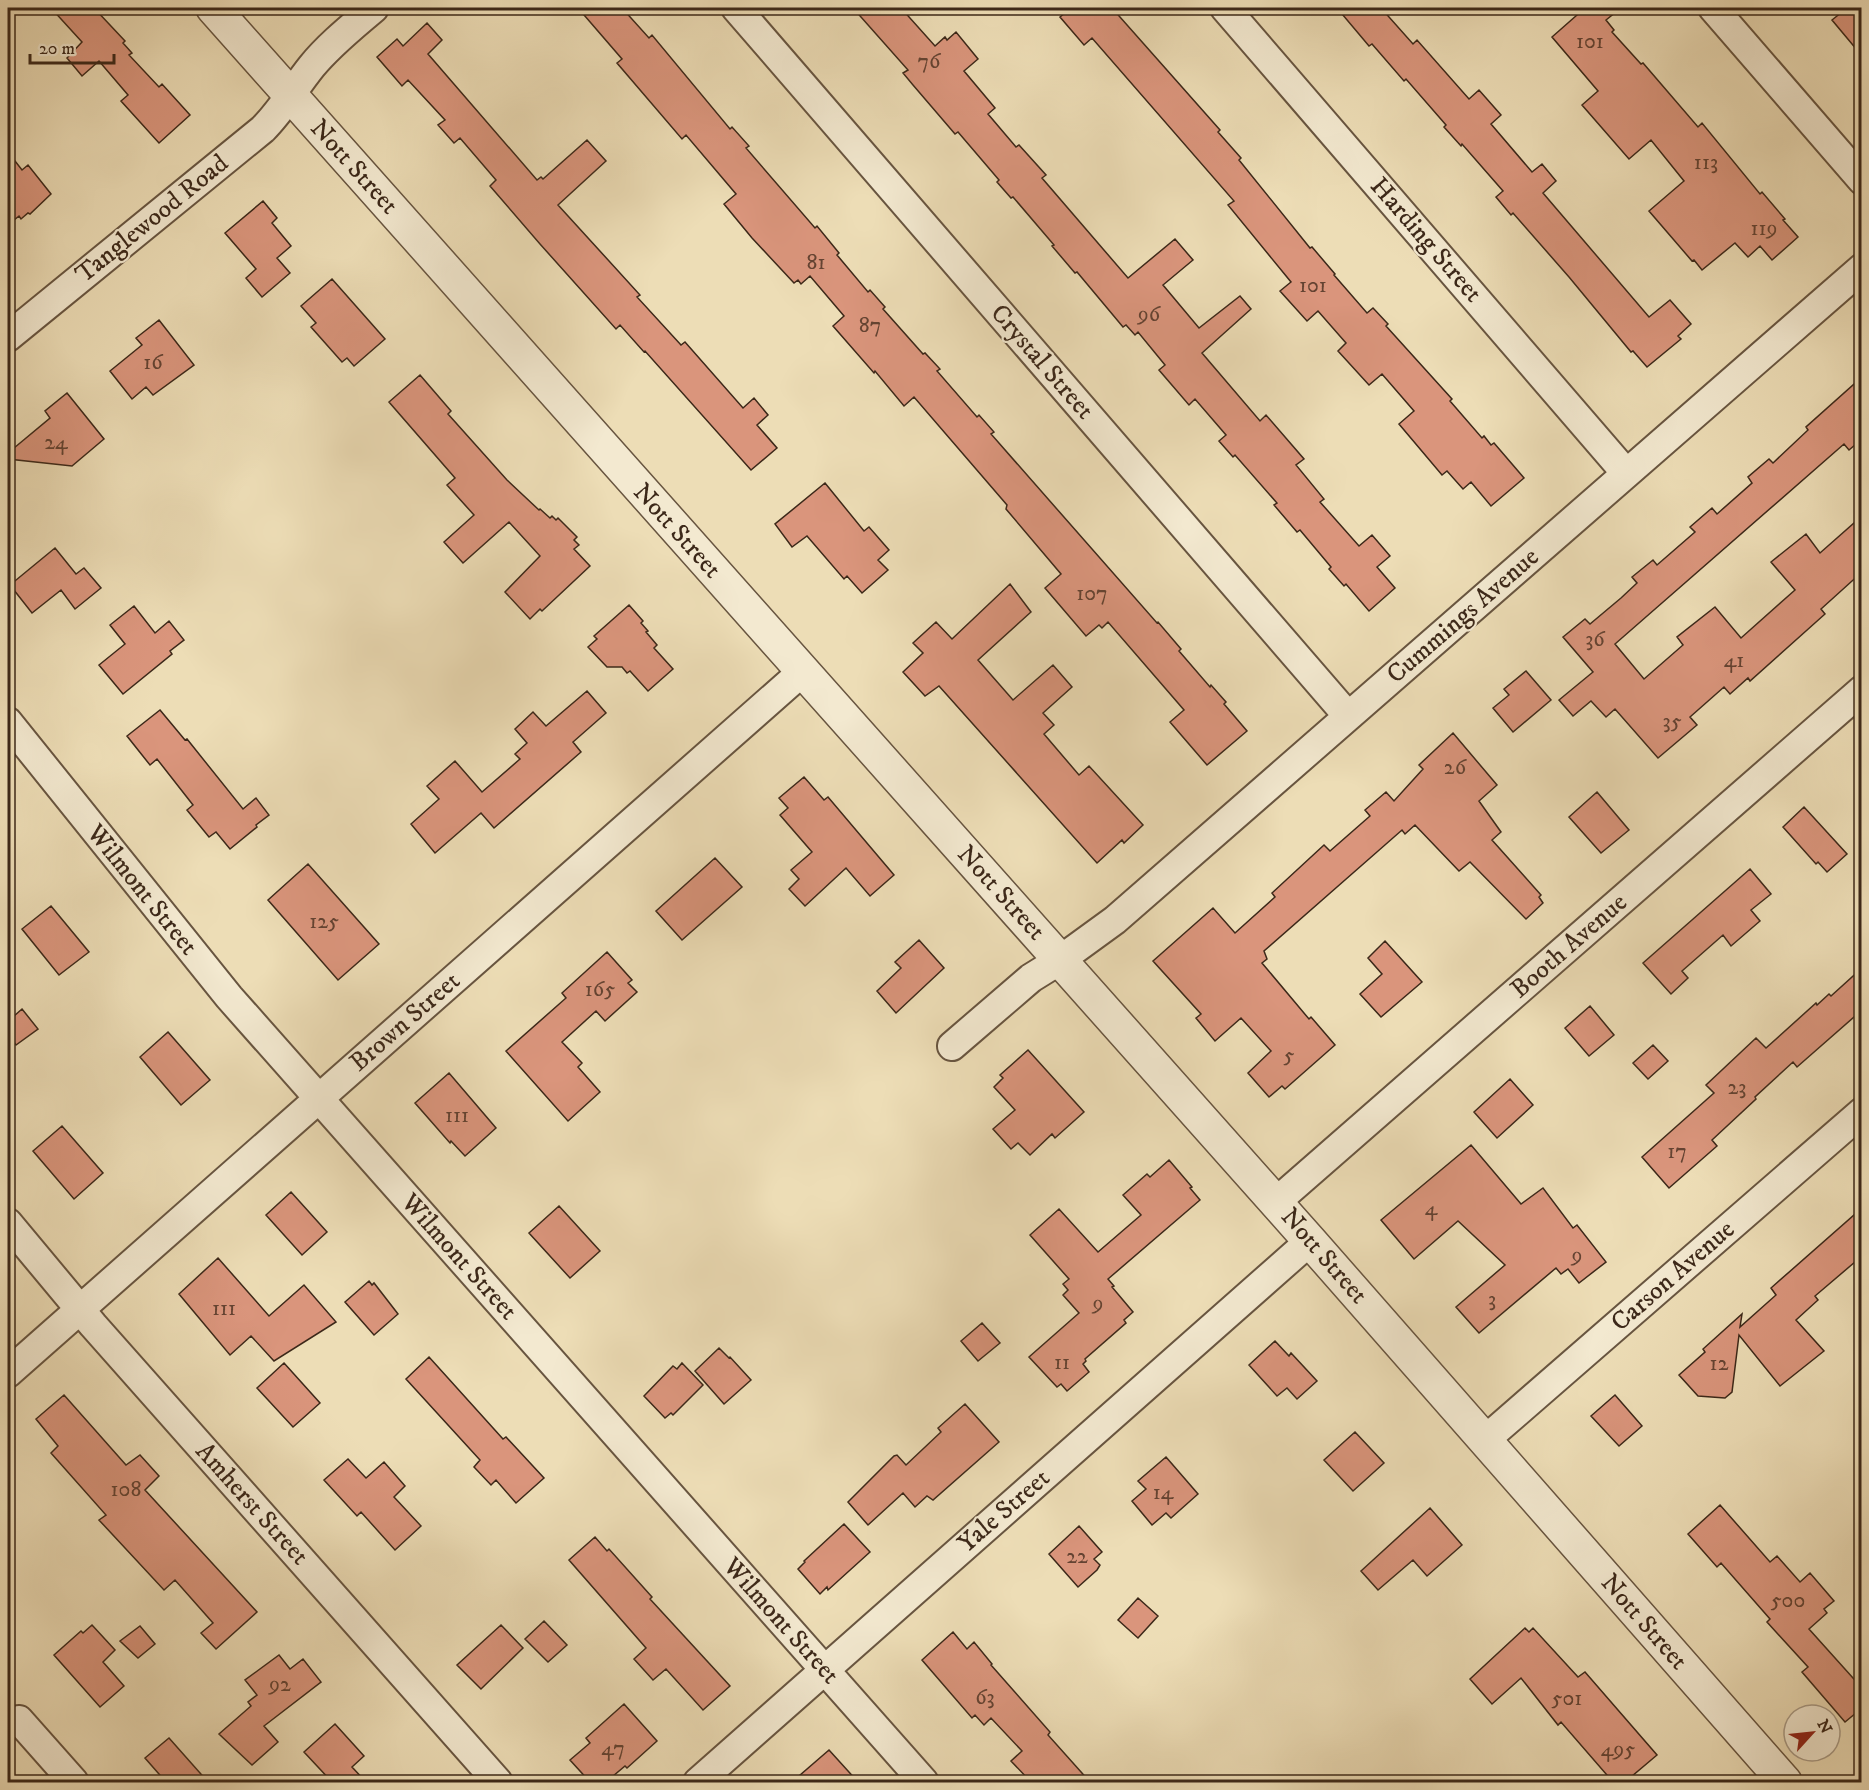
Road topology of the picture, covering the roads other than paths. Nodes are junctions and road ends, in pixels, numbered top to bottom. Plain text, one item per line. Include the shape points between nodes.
1 (213, 8) edge
2 (375, 8) edge
3 (736, 8) edge
4 (1225, 8) edge
5 (1713, 8) edge
6 (291, 96) junction
7 (1862, 180) edge
8 (1862, 268) edge
9 (8, 337) edge
10 (1626, 473) junction
11 (802, 672) junction
12 (1862, 690) edge
13 (1348, 716) junction
14 (8, 722) edge
15 (1060, 960) junction
16 (952, 1046) dead end
17 (319, 1098) junction
18 (1862, 1112) edge
19 (1276, 1202) junction
20 (8, 1223) edge
21 (1310, 1240) junction
22 (80, 1309) junction
23 (8, 1373) edge
24 (1485, 1440) junction
25 (825, 1670) junction
26 (19, 1720) dead end
27 (74, 1782) edge
28 (498, 1782) edge
29 (698, 1782) edge
30 (924, 1782) edge
31 (1785, 1782) edge

1 - 6 street, Nott Street
2 - 6 street, Tanglewood Road via 314,64
3 - 13 street, Crystal Street
4 - 10 street, Harding Street
5 - 7 street
6 - 9 street, Tanglewood Road via 263,129
6 - 11 street, Nott Street
8 - 10 street, Cummings Avenue
10 - 13 street, Cummings Avenue
11 - 15 street, Nott Street
11 - 17 street, Brown Street
12 - 19 street, Booth Avenue
13 - 15 street, Cummings Avenue via 1115,920
14 - 17 street, Wilmont Street via 205,968
15 - 16 street, Cummings Avenue via 1024,983
15 - 19 street, Nott Street
17 - 22 street, Brown Street
17 - 25 street, Wilmont Street
18 - 24 street, Carson Avenue
19 - 21 street, Nott Street
20 - 22 street, Amherst Street
21 - 24 street, Nott Street
21 - 25 street, Yale Street
22 - 23 street, Brown Street
22 - 28 street, Amherst Street
24 - 31 street, Nott Street
25 - 29 street, Yale Street
25 - 30 street, Wilmont Street
26 - 27 street

